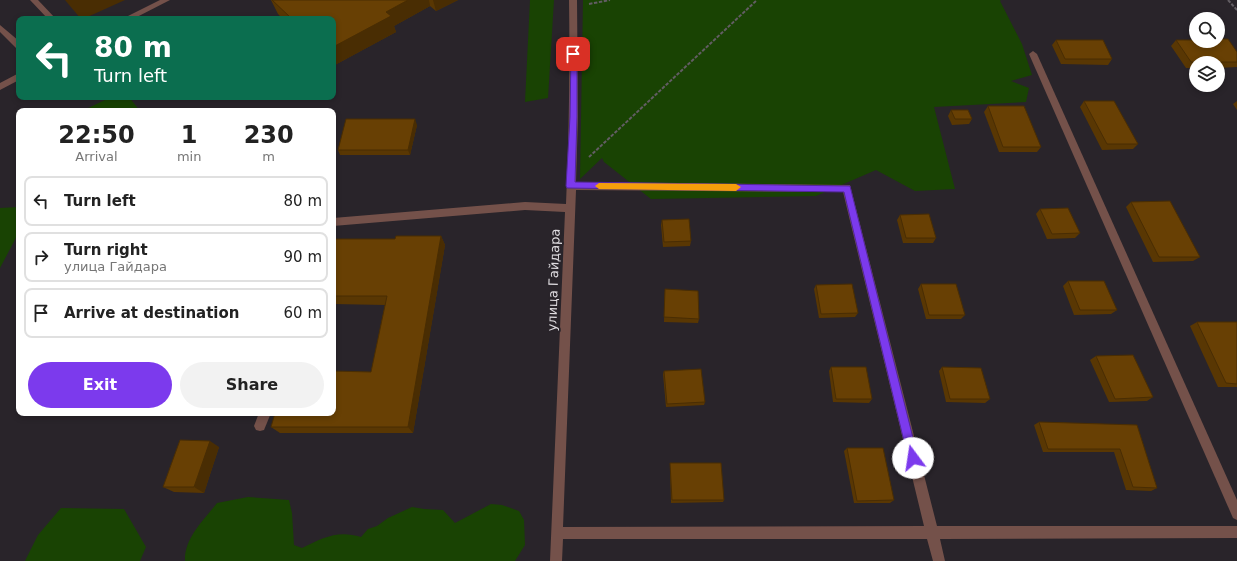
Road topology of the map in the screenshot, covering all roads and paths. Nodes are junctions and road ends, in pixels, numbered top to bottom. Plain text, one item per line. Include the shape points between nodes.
1 (34, 0) edge
2 (166, 0) edge
3 (610, 0) edge
4 (756, 0) edge
5 (1228, 0) edge
6 (573, 3) edge
7 (1237, 10) edge
8 (49, 16) edge
9 (132, 16) edge
10 (0, 28) edge
11 (16, 43) edge
12 (1033, 54) dead end
13 (16, 78) edge
14 (0, 87) edge
15 (571, 174) junction
16 (570, 186) junction
17 (569, 208) junction
18 (336, 222) edge
19 (264, 416) edge
20 (260, 426) dead end
21 (1237, 514) edge
22 (932, 532) junction
23 (1237, 532) edge
24 (557, 533) junction
25 (556, 561) edge
26 (939, 561) edge

1 - 8 street
2 - 9 street
3 - 6 path
4 - 15 path
5 - 7 path
6 - 15 street, улица Гайдара via 574,117
10 - 11 street
12 - 21 street
13 - 14 street
15 - 16 street, улица Гайдара
16 - 17 street, улица Гайдара
16 - 22 street via 847,188
17 - 18 street via 524,206
17 - 24 street, улица Гайдара
19 - 20 street
22 - 23 street
22 - 24 street
22 - 26 street
24 - 25 street, улица Гайдара

